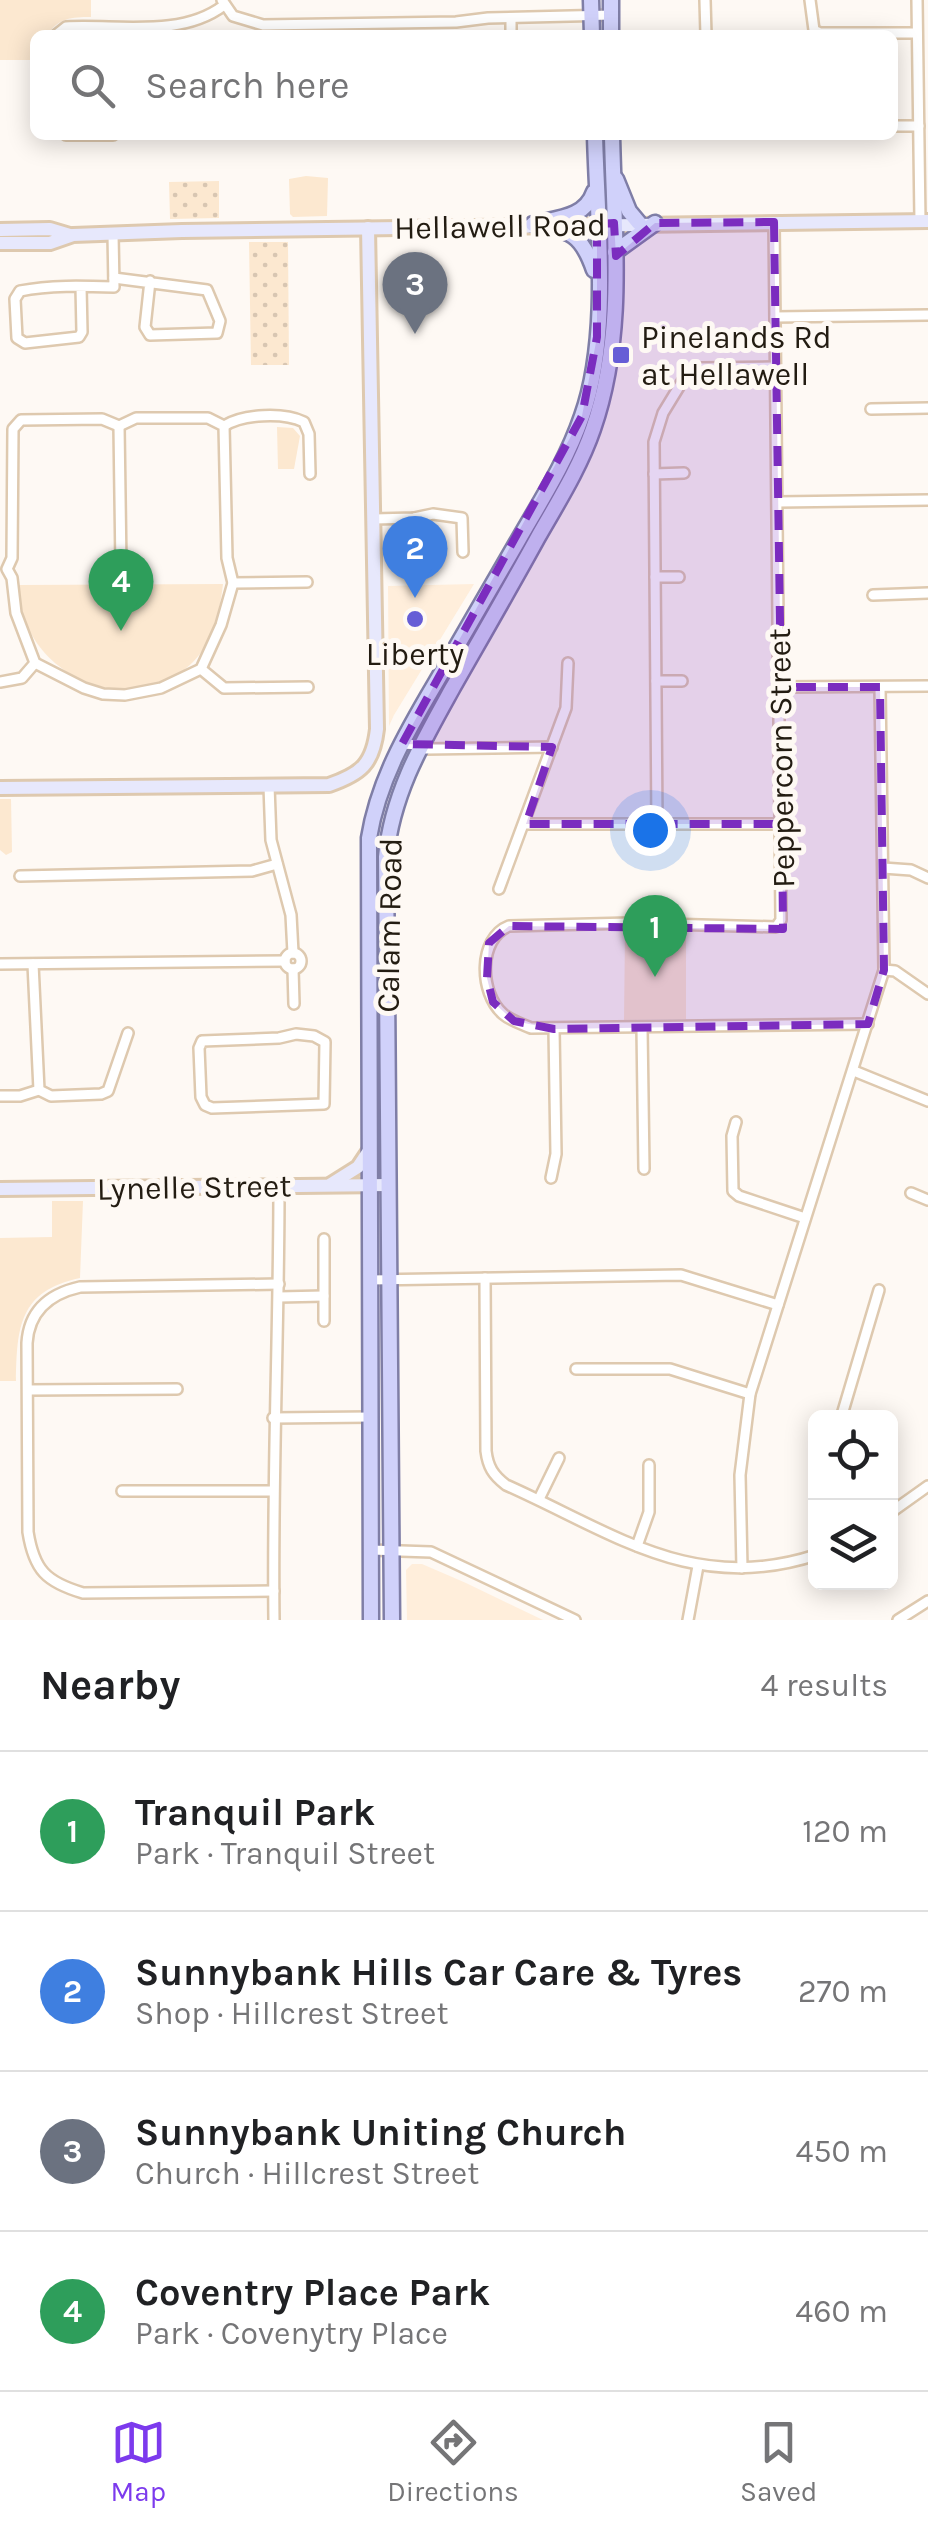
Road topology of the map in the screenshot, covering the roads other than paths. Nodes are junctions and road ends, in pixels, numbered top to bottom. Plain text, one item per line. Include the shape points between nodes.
1 (705, 0) edge
2 (810, 0) edge
3 (917, 0) edge
4 (222, 3) edge
5 (592, 8) edge
6 (611, 8) edge
7 (511, 18) junction
8 (63, 30) edge
9 (511, 30) edge
10 (706, 30) edge
11 (814, 30) edge
12 (898, 33) edge
13 (918, 33) junction
14 (898, 126) edge
15 (919, 126) junction
16 (594, 140) edge
17 (612, 140) edge
18 (613, 169) junction
19 (596, 184) junction
20 (924, 221) edge
21 (774, 222) junction
22 (614, 223) junction
23 (639, 223) junction
24 (656, 223) junction
25 (533, 224) junction
26 (597, 224) junction
27 (368, 228) junction
28 (0, 230) edge
29 (113, 234) junction
30 (73, 236) junction
31 (0, 244) edge
32 (616, 252) junction
33 (150, 281) junction
34 (114, 283) junction
35 (81, 286) junction
36 (598, 286) junction
37 (928, 316) edge
38 (775, 317) junction
39 (776, 368) junction
40 (928, 408) edge
41 (871, 410) dead end
42 (118, 426) junction
43 (224, 426) junction
44 (0, 460) edge
45 (12, 460) junction
46 (684, 473) dead end
47 (310, 474) dead end
48 (654, 474) junction
49 (928, 500) edge
50 (778, 502) junction
51 (374, 518) junction
52 (414, 518) junction
53 (463, 552) dead end
54 (416, 554) dead end
55 (121, 568) dead end
56 (3, 569) edge
57 (656, 577) junction
58 (680, 577) dead end
59 (233, 582) junction
60 (307, 582) dead end
61 (873, 594) dead end
62 (928, 594) edge
63 (35, 663) junction
64 (568, 664) dead end
65 (201, 669) junction
66 (0, 682) edge
67 (656, 682) junction
68 (682, 682) dead end
69 (880, 686) junction
70 (928, 686) edge
71 (308, 687) dead end
72 (780, 687) junction
73 (402, 744) junction
74 (420, 745) junction
75 (552, 747) junction
76 (269, 786) junction
77 (0, 788) edge
78 (526, 824) junction
79 (657, 824) junction
80 (782, 824) junction
81 (277, 864) junction
82 (884, 868) junction
83 (20, 876) dead end
84 (928, 878) edge
85 (499, 889) dead end
86 (0, 964) edge
87 (33, 964) junction
88 (289, 965) junction
89 (884, 970) junction
90 (928, 994) edge
91 (294, 1004) dead end
92 (868, 1024) junction
93 (554, 1028) junction
94 (642, 1028) junction
95 (128, 1033) dead end
96 (296, 1034) joint
97 (854, 1071) junction
98 (39, 1090) junction
99 (0, 1096) edge
100 (928, 1101) edge
101 (736, 1122) dead end
102 (370, 1149) junction
103 (644, 1169) dead end
104 (551, 1178) dead end
105 (370, 1185) junction
106 (388, 1185) junction
107 (329, 1186) junction
108 (279, 1187) junction
109 (0, 1189) edge
110 (911, 1193) dead end
111 (928, 1200) edge
112 (805, 1218) junction
113 (324, 1240) dead end
114 (484, 1278) junction
115 (370, 1280) junction
116 (390, 1280) junction
117 (279, 1284) junction
118 (880, 1290) dead end
119 (324, 1296) junction
120 (279, 1297) junction
121 (778, 1305) junction
122 (324, 1321) dead end
123 (576, 1369) dead end
124 (177, 1389) dead end
125 (28, 1390) junction
126 (750, 1394) junction
127 (842, 1410) edge
128 (370, 1416) junction
129 (273, 1418) junction
130 (559, 1458) dead end
131 (650, 1464) dead end
132 (928, 1486) edge
133 (122, 1491) dead end
134 (273, 1491) junction
135 (538, 1499) junction
136 (898, 1508) edge
137 (636, 1546) junction
138 (392, 1549) junction
139 (371, 1550) junction
140 (808, 1556) edge
141 (698, 1566) junction
142 (742, 1568) junction
143 (274, 1591) junction
144 (928, 1601) edge
145 (274, 1620) edge
146 (371, 1620) edge
147 (392, 1620) edge
148 (574, 1620) edge
149 (688, 1620) edge
150 (898, 1620) edge

1 - 10 street
2 - 11 street
3 - 13 street
4 - 7 street via 245,22 263,25
4 - 8 street via 184,25
5 - 6 street
5 - 7 street
7 - 9 street
12 - 13 street
13 - 15 street
14 - 15 street
15 - 20 street
16 - 19 main road, Calam Road
17 - 18 main road, Calam Road
18 - 22 main road, Calam Road
18 - 23 main road
19 - 25 main road via 584,208
19 - 26 main road, Calam Road
20 - 21 street, Hellawell Road
21 - 24 street, Hellawell Road
21 - 38 street, Peppercorn Street
22 - 23 street, Hellawell Road
22 - 26 street, Hellawell Road
22 - 32 main road, Calam Road
23 - 24 street, Hellawell Road
24 - 32 main road
25 - 26 street, Hellawell Road
25 - 27 street, Hellawell Road
25 - 36 main road via 574,235
26 - 36 main road, Calam Road
27 - 29 street, Hellawell Road
27 - 51 street
28 - 30 street, Hellawell Road via 50,229
29 - 30 street, Hellawell Road
29 - 34 street
30 - 31 street, Hellawell Road
32 - 74 main road, Calam Road via 614,338 592,432
33 - 33 street via 207,290 218,333 150,335 144,326
33 - 34 street
34 - 35 street
35 - 35 street via 79,337 20,342 16,294
36 - 73 main road, Calam Road via 594,364 574,436
37 - 38 street
38 - 39 street, Peppercorn Street
39 - 48 street via 688,372 654,442
39 - 50 street, Peppercorn Street
40 - 41 street
42 - 43 street via 136,418 208,418
42 - 45 street via 102,419 22,420 12,429
42 - 55 street
43 - 47 street via 242,418 304,422
43 - 59 street
44 - 45 street
45 - 56 street via 12,558
46 - 48 street
48 - 57 street
49 - 50 street
50 - 72 street, Peppercorn Street
51 - 52 street
51 - 76 street via 375,743 354,776 329,785
52 - 53 street via 462,518
52 - 54 street
56 - 63 street via 12,578 16,613
57 - 58 street
57 - 67 street
59 - 60 street
59 - 65 street
61 - 62 street
63 - 65 street via 84,688 125,696
63 - 66 street via 22,678
64 - 75 street via 566,708
65 - 71 street via 224,688
67 - 68 street
67 - 79 street
69 - 70 street
69 - 72 street
69 - 82 street
72 - 80 street, Peppercorn Street
73 - 74 street
73 - 102 main road, Calam Road via 370,828
74 - 75 street
74 - 106 main road, Calam Road via 396,802 386,857
75 - 78 street
76 - 77 street
76 - 81 street
78 - 79 street
78 - 85 street
79 - 80 street
80 - 93 street, Peppercorn Street via 783,913 776,927 518,925 493,936 486,954 493,1002 514,1021
81 - 83 street via 252,871
81 - 88 street via 291,915
82 - 84 street
82 - 89 street
86 - 87 street
87 - 88 street
87 - 98 street
88 - 91 street
89 - 90 street
89 - 92 street
92 - 94 street
92 - 97 street
93 - 94 street
93 - 104 street
94 - 103 street
95 - 98 street via 108,1091 51,1096
96 - 96 street via 324,1042 324,1104 205,1105 202,1041
97 - 100 street
97 - 112 street
98 - 99 street
101 - 112 street via 733,1191
102 - 105 main road, Calam Road
102 - 107 street via 358,1167
105 - 106 street, Lynelle Street
105 - 107 street, Lynelle Street
105 - 115 main road, Calam Road
106 - 116 main road, Calam Road
107 - 108 street, Lynelle Street
108 - 109 street, Lynelle Street
108 - 117 street
110 - 111 street
112 - 121 street
113 - 119 street
114 - 116 street
114 - 121 street via 680,1275
114 - 135 street via 487,1464 506,1485
115 - 116 street
115 - 128 main road, Calam Road
116 - 138 main road, Calam Road
117 - 120 street
117 - 125 street via 62,1291 32,1318
118 - 127 street
119 - 120 street
119 - 122 street
120 - 129 street
121 - 126 street
123 - 126 street via 670,1369
124 - 125 street
125 - 143 street via 28,1532 44,1575 82,1593
126 - 142 street via 740,1476
128 - 129 street
128 - 139 main road, Calam Road
129 - 134 street
130 - 135 street
131 - 137 street via 649,1512
132 - 136 street
133 - 134 street
134 - 143 street
135 - 137 street
137 - 141 street
138 - 139 street
138 - 147 main road, Calam Road
138 - 148 street via 431,1552
139 - 146 main road, Calam Road
140 - 142 street
141 - 142 street
141 - 149 street
143 - 145 street
144 - 150 street

